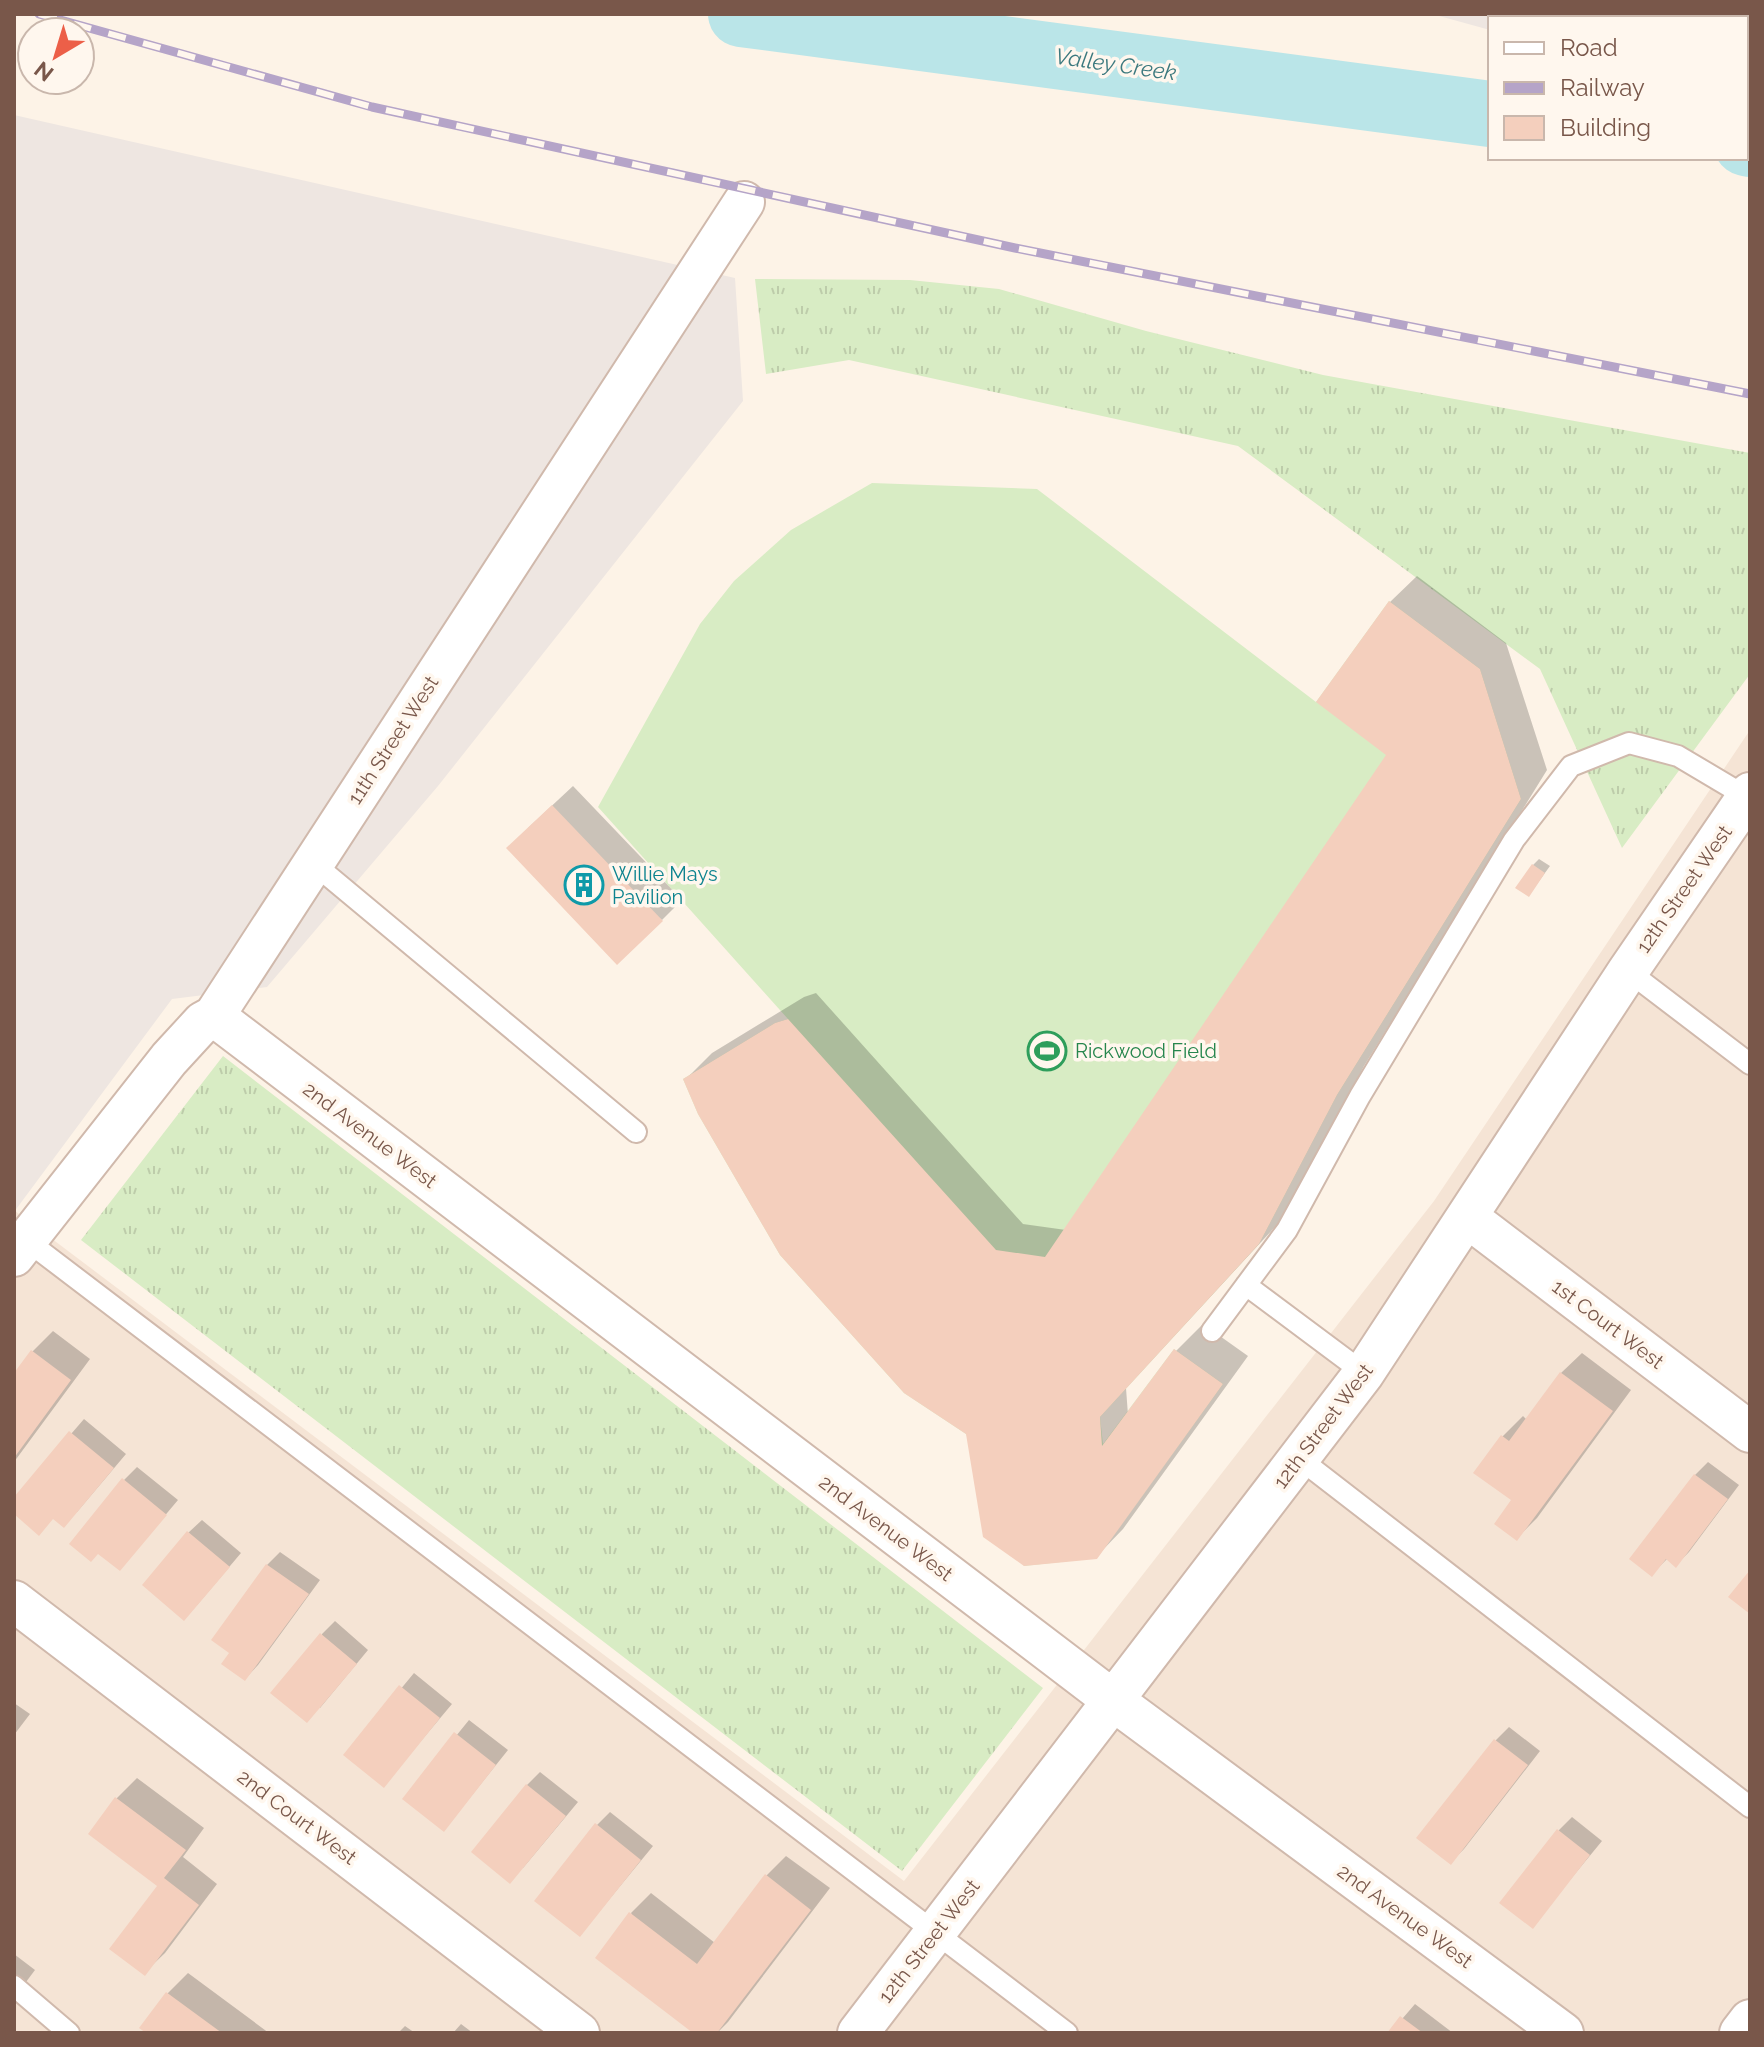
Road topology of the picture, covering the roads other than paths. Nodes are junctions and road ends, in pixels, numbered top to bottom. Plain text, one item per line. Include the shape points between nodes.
1 (744, 202) dead end
2 (1748, 795) edge
3 (313, 863) junction
4 (1628, 971) junction
5 (214, 1016) junction
6 (1750, 1064) edge
7 (636, 1132) dead end
8 (1467, 1217) junction
9 (20, 1248) edge
10 (1246, 1285) junction
11 (1212, 1331) dead end
12 (1364, 1373) junction
13 (1750, 1432) edge
14 (1300, 1459) junction
15 (14, 1601) edge
16 (1114, 1701) junction
17 (1750, 1807) edge
18 (936, 1931) junction
19 (14, 1986) edge
20 (1750, 2020) edge
21 (69, 2033) edge
22 (579, 2033) edge
23 (858, 2033) edge
24 (1067, 2033) edge
25 (1563, 2033) edge
26 (1740, 2033) edge

1 - 3 street, 11th Street West
2 - 4 street, 12th Street West
2 - 10 lane via 1678,756 1629,743 1571,766 1514,840 1287,1230
3 - 5 street, 11th Street West
3 - 7 lane
4 - 6 lane
4 - 8 street, 12th Street West
5 - 9 street, 11th Street West via 169,1059
5 - 16 street, 2nd Avenue West
8 - 12 street, 12th Street West
8 - 13 street, 1st Court West
9 - 18 lane
10 - 11 lane
10 - 12 lane
12 - 14 street, 12th Street West
14 - 16 street, 12th Street West
14 - 17 lane
15 - 22 street, 2nd Court West
16 - 18 street, 12th Street West
16 - 25 street, 2nd Avenue West
18 - 23 street, 12th Street West
18 - 24 lane
19 - 21 lane
20 - 26 street

